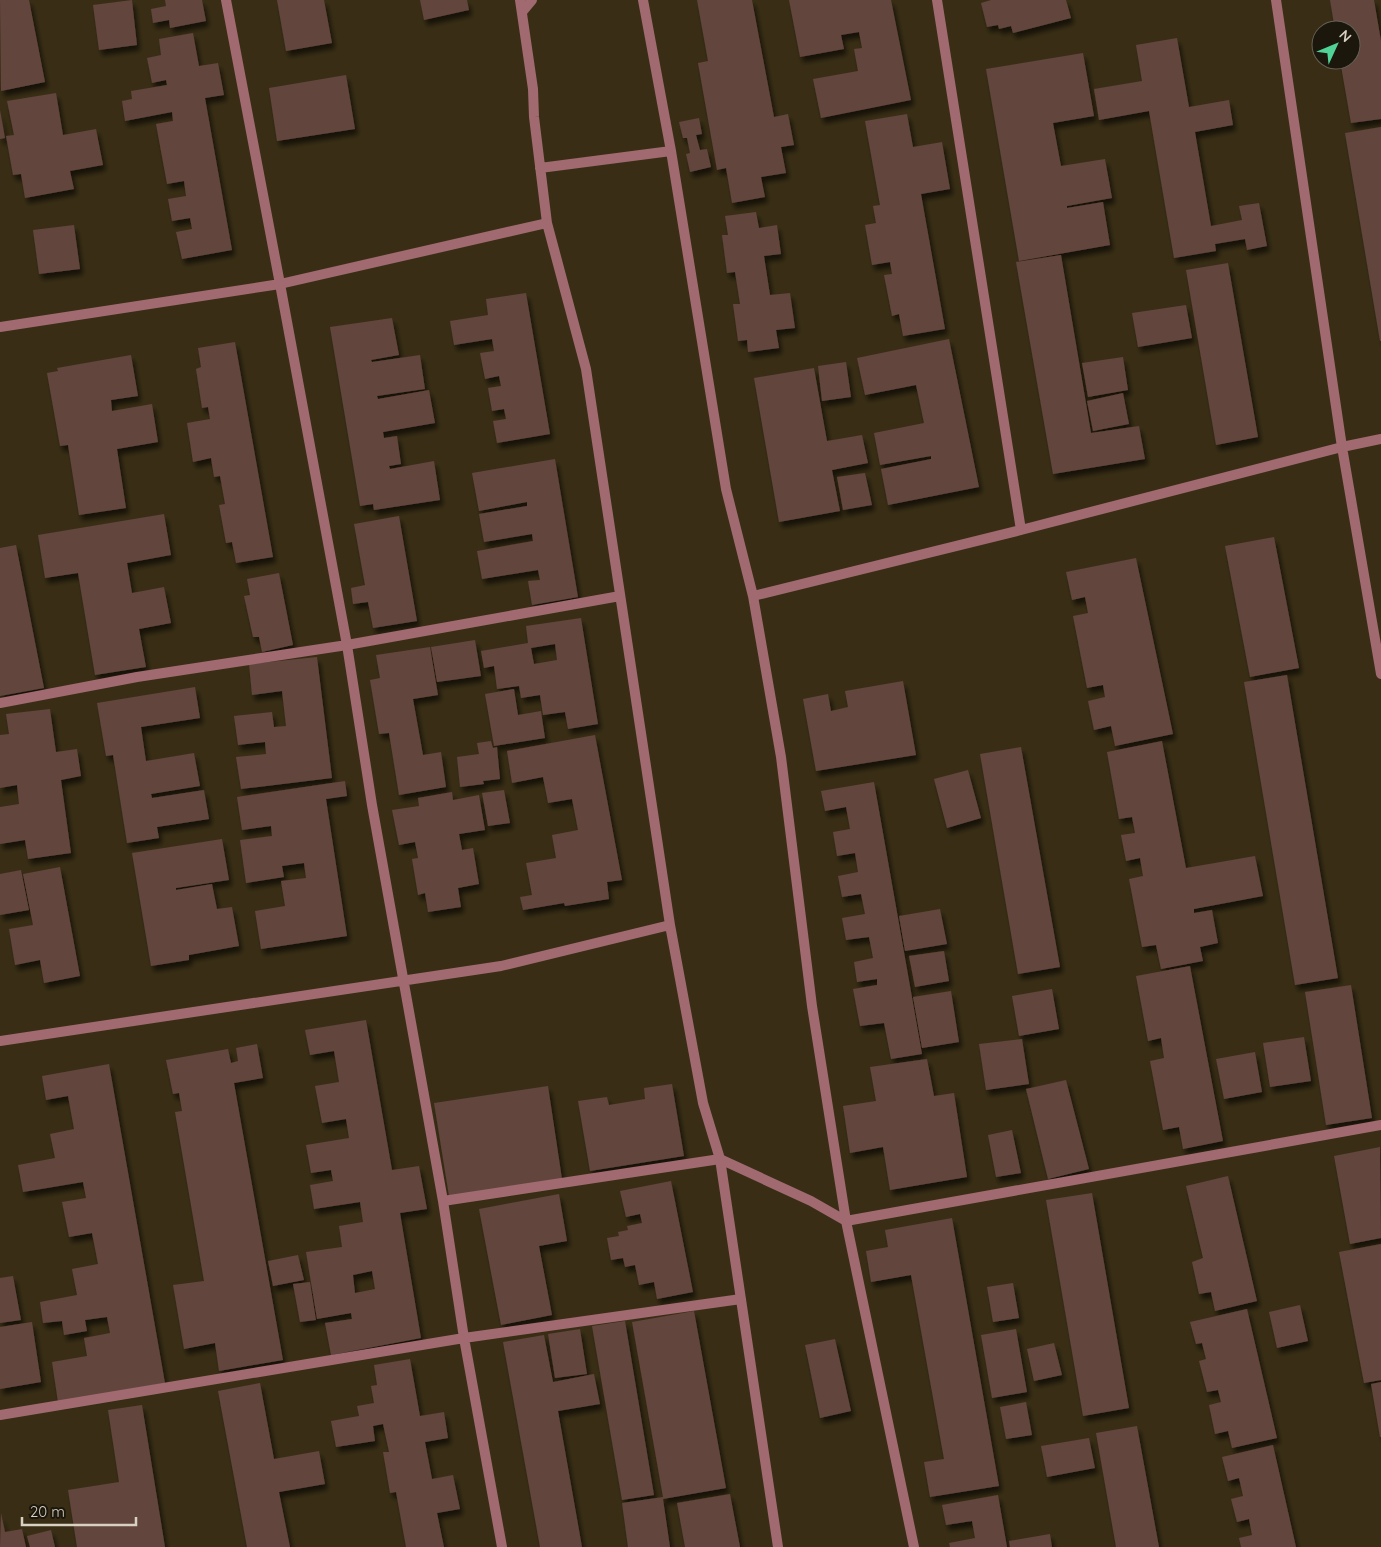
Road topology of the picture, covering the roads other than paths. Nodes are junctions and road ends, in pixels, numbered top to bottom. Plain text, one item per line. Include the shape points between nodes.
1 (226, 0) edge
2 (520, 0) edge
3 (532, 0) edge
4 (643, 0) edge
5 (937, 0) edge
6 (1276, 0) edge
7 (522, 12) junction
8 (671, 151) junction
9 (540, 168) junction
10 (546, 223) junction
11 (280, 284) junction
12 (0, 327) edge
13 (1381, 439) edge
14 (1342, 446) junction
15 (1021, 530) junction
16 (620, 596) junction
17 (753, 596) junction
18 (347, 645) junction
19 (1381, 674) edge
20 (0, 703) edge
21 (670, 925) junction
22 (404, 980) junction
23 (0, 1041) edge
24 (1381, 1125) edge
25 (720, 1159) junction
26 (443, 1201) junction
27 (846, 1221) junction
28 (741, 1299) junction
29 (464, 1338) junction
30 (0, 1415) edge
31 (502, 1547) edge
32 (778, 1547) edge
33 (914, 1547) edge

1 - 11 street
2 - 7 street
3 - 7 street
4 - 8 street
5 - 15 street
6 - 14 street
7 - 9 street
8 - 9 street
8 - 17 street via 726,489
9 - 10 street
10 - 11 street
10 - 16 street via 586,369
11 - 12 street
11 - 18 street
13 - 14 street
14 - 15 street
14 - 19 street
15 - 17 street
16 - 18 street
16 - 21 street
17 - 27 street via 781,757 812,1006
18 - 20 street via 137,677
18 - 22 street
21 - 22 street via 501,966
21 - 25 street via 703,1103
22 - 23 street
22 - 26 street
24 - 27 street
25 - 26 street
25 - 27 street
25 - 28 street
26 - 29 street
27 - 33 street
28 - 29 street
28 - 32 street
29 - 30 street
29 - 31 street

